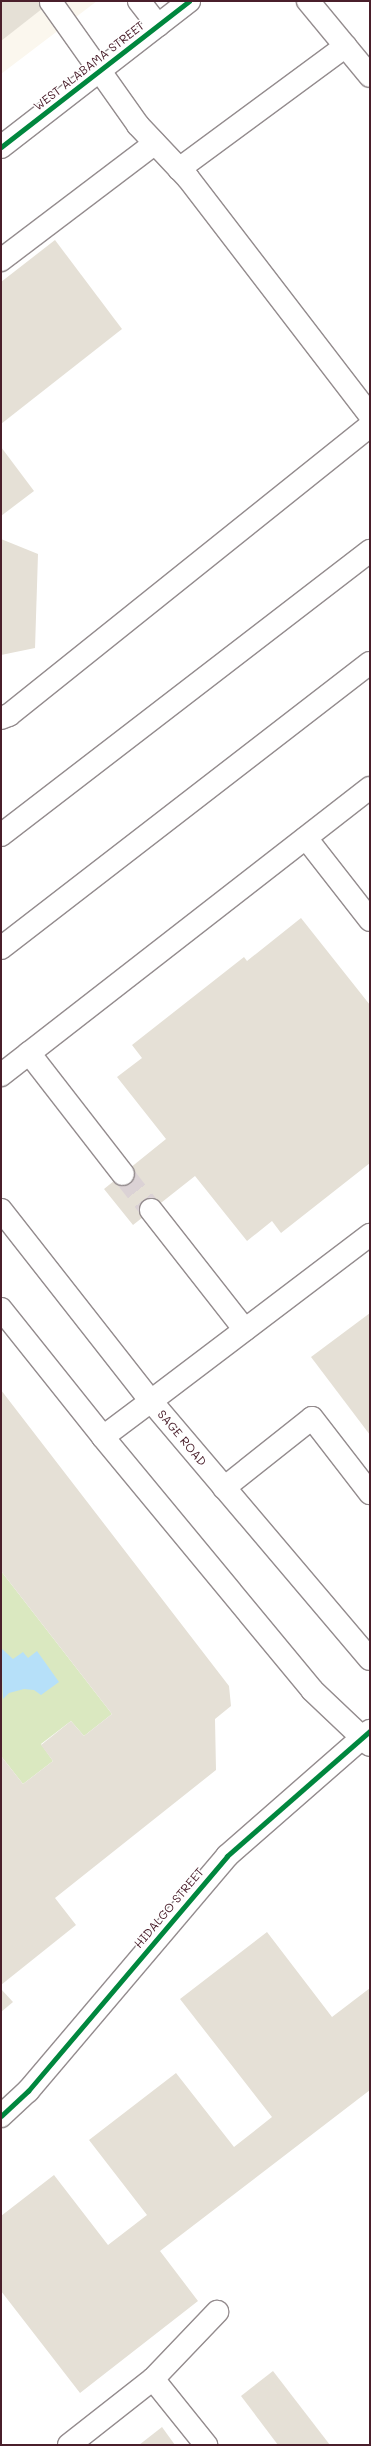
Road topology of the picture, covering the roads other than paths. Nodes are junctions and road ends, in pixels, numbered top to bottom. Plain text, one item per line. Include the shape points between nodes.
1 (139, 1) edge
2 (308, 1) edge
3 (51, 2) dead end
4 (184, 2) edge
5 (158, 25) junction
6 (346, 46) junction
7 (99, 71) junction
8 (370, 76) edge
9 (155, 143) junction
10 (1, 147) edge
11 (179, 169) junction
12 (1, 260) edge
13 (370, 415) edge
14 (370, 426) edge
15 (370, 551) edge
16 (370, 663) edge
17 (1, 718) edge
18 (367, 796) edge
19 (1, 835) edge
20 (306, 838) junction
21 (370, 920) edge
22 (1, 948) edge
23 (29, 1053) junction
24 (1, 1075) edge
25 (123, 1174) tunnel mouth
26 (1, 1210) edge
27 (151, 1210) tunnel mouth
28 (370, 1235) edge
29 (4, 1320) edge
30 (245, 1330) junction
31 (151, 1401) junction
32 (103, 1438) junction
33 (224, 1488) junction
34 (370, 1493) edge
35 (370, 1659) edge
36 (368, 1738) edge
37 (1, 2116) edge
38 (217, 2312) dead end
39 (153, 2379) junction
40 (69, 2445) edge
41 (206, 2445) edge

1 - 5 main road
2 - 6 main road
3 - 7 main road
4 - 5 main road, WEST ALABAMA STREET
5 - 7 main road, WEST ALABAMA STREET
6 - 8 main road
6 - 11 main road
7 - 9 main road via 138,125
7 - 10 main road, WEST ALABAMA STREET
9 - 11 main road
9 - 12 main road
11 - 13 main road
14 - 17 main road via 9,715
15 - 19 main road
16 - 22 main road
18 - 20 main road
20 - 21 main road
20 - 23 main road
23 - 24 main road
23 - 25 main road
26 - 31 main road, SAGE ROAD
27 - 30 main road
28 - 30 main road
29 - 32 main road
30 - 31 main road
31 - 32 main road
31 - 33 main road, SAGE ROAD
32 - 36 main road via 312,1690
33 - 34 main road via 312,1418
33 - 35 main road, SAGE ROAD
36 - 37 main road, HIDALGO STREET via 227,1856 28,2091
38 - 39 main road
39 - 40 main road
39 - 41 main road

